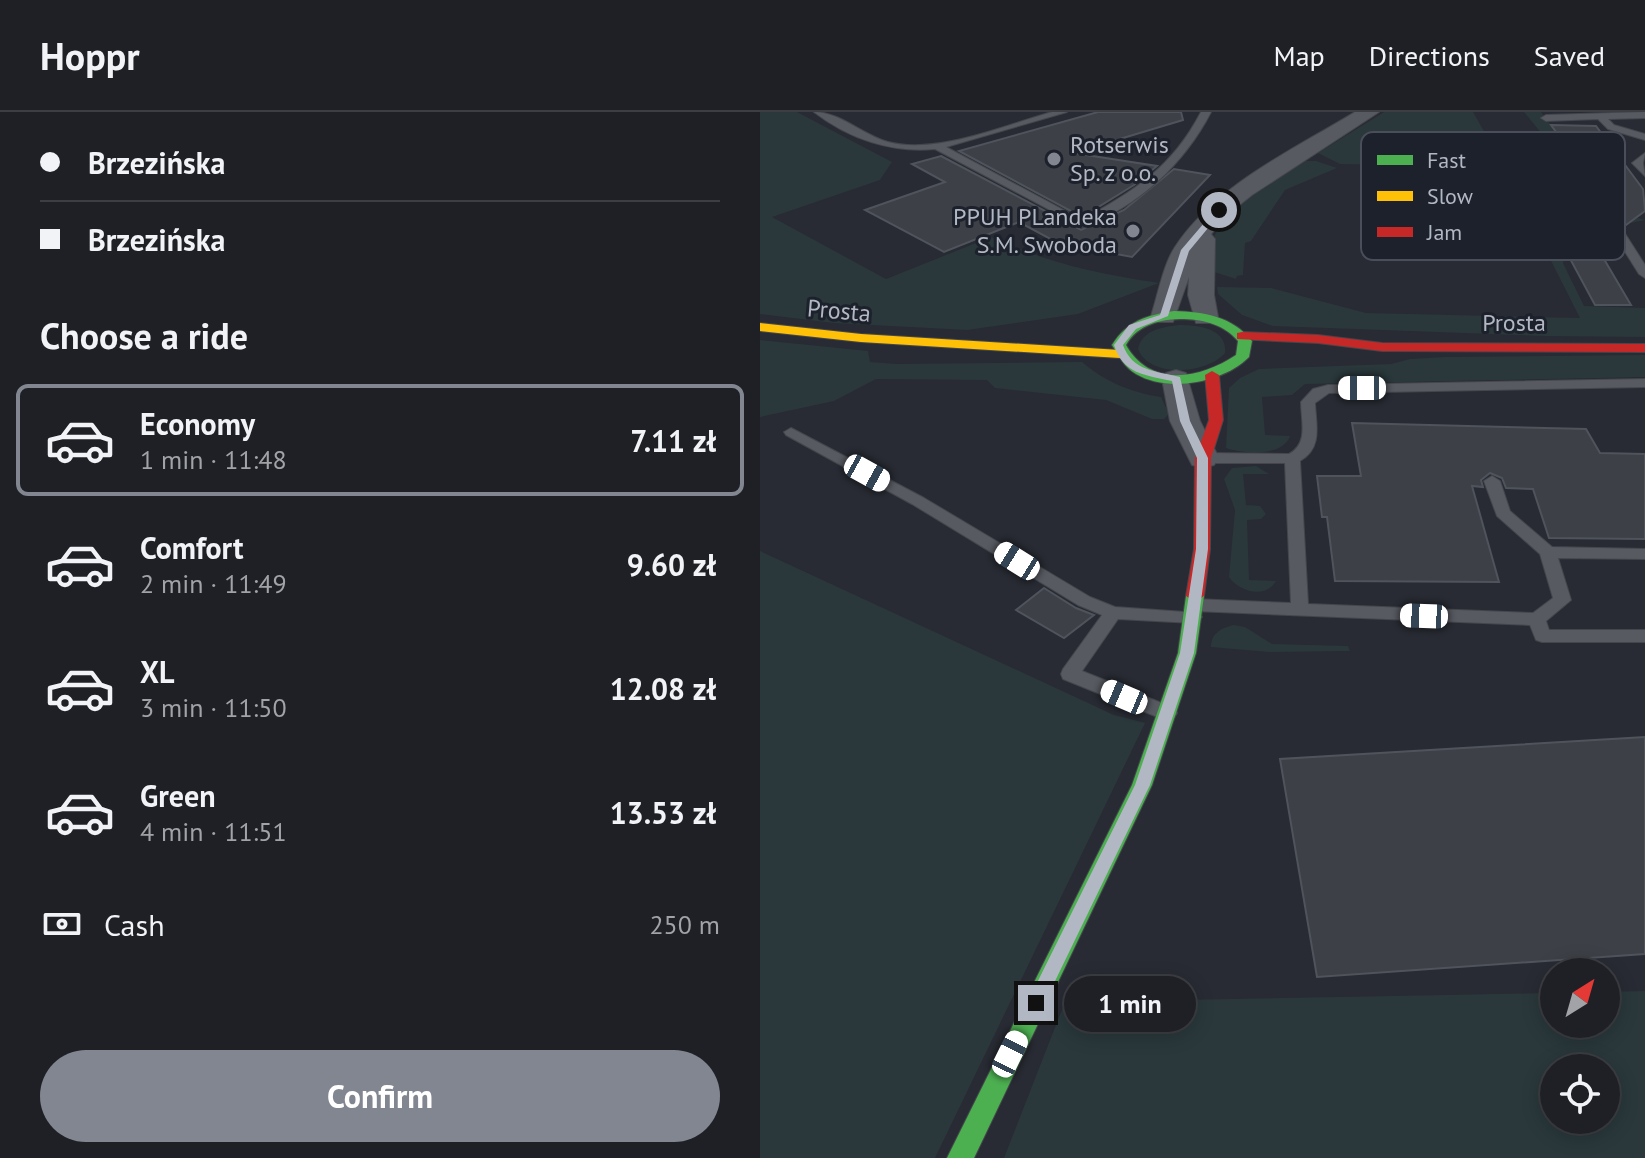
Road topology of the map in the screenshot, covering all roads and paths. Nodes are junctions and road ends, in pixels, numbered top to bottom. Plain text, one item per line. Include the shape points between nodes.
1 (819, 112) edge
2 (1062, 112) edge
3 (1206, 112) edge
4 (1369, 112) edge
5 (1607, 115) edge
6 (1645, 115) edge
7 (1546, 118) dead end
8 (1645, 137) edge
9 (937, 146) junction
10 (1645, 156) edge
11 (1645, 173) edge
12 (1625, 242) edge
13 (1645, 274) edge
14 (1189, 279) junction
15 (1164, 316) junction
16 (1205, 317) junction
17 (760, 327) edge
18 (1111, 334) junction
19 (1242, 336) junction
20 (914, 340) junction
21 (1319, 346) junction
22 (1645, 348) edge
23 (1120, 354) junction
24 (1258, 356) junction
25 (1212, 375) junction
26 (1176, 379) junction
27 (1645, 383) edge
28 (791, 432) dead end
29 (1203, 458) junction
30 (1292, 459) junction
31 (1492, 481) dead end
32 (1548, 552) junction
33 (1645, 554) edge
34 (1194, 611) junction
35 (1300, 611) junction
36 (1113, 613) junction
37 (1537, 619) junction
38 (1645, 636) edge
39 (1167, 713) junction
40 (960, 1158) edge

1 - 9 lane via 881,143
2 - 9 lane
3 - 9 lane via 1192,144 1170,166 1139,193 1082,224
4 - 14 street via 1219,210 1204,228
5 - 6 lane
5 - 7 lane
5 - 8 lane via 1611,127
10 - 11 lane via 1637,162
12 - 13 lane
14 - 15 street
14 - 16 street
15 - 16 main road
15 - 18 main road
16 - 19 main road via 1228,324
17 - 20 main road, Prosta
18 - 20 main road, Prosta
18 - 23 main road
19 - 21 main road, Prosta
19 - 24 main road
20 - 23 main road, Prosta
21 - 22 main road, Prosta
21 - 24 main road, Prosta
23 - 26 main road via 1136,369
24 - 25 main road
25 - 26 main road
25 - 29 main road via 1216,420
26 - 29 street via 1185,421
27 - 30 lane via 1328,389 1310,399 1312,436 1301,455
28 - 36 lane
29 - 30 lane
29 - 34 main road via 1202,549
30 - 35 lane
31 - 32 lane via 1503,513
32 - 33 lane
32 - 37 lane via 1562,600
34 - 35 lane
34 - 36 lane
34 - 39 main road
35 - 37 lane
36 - 39 lane via 1070,674
37 - 38 lane via 1542,636
39 - 40 main road via 1142,785

